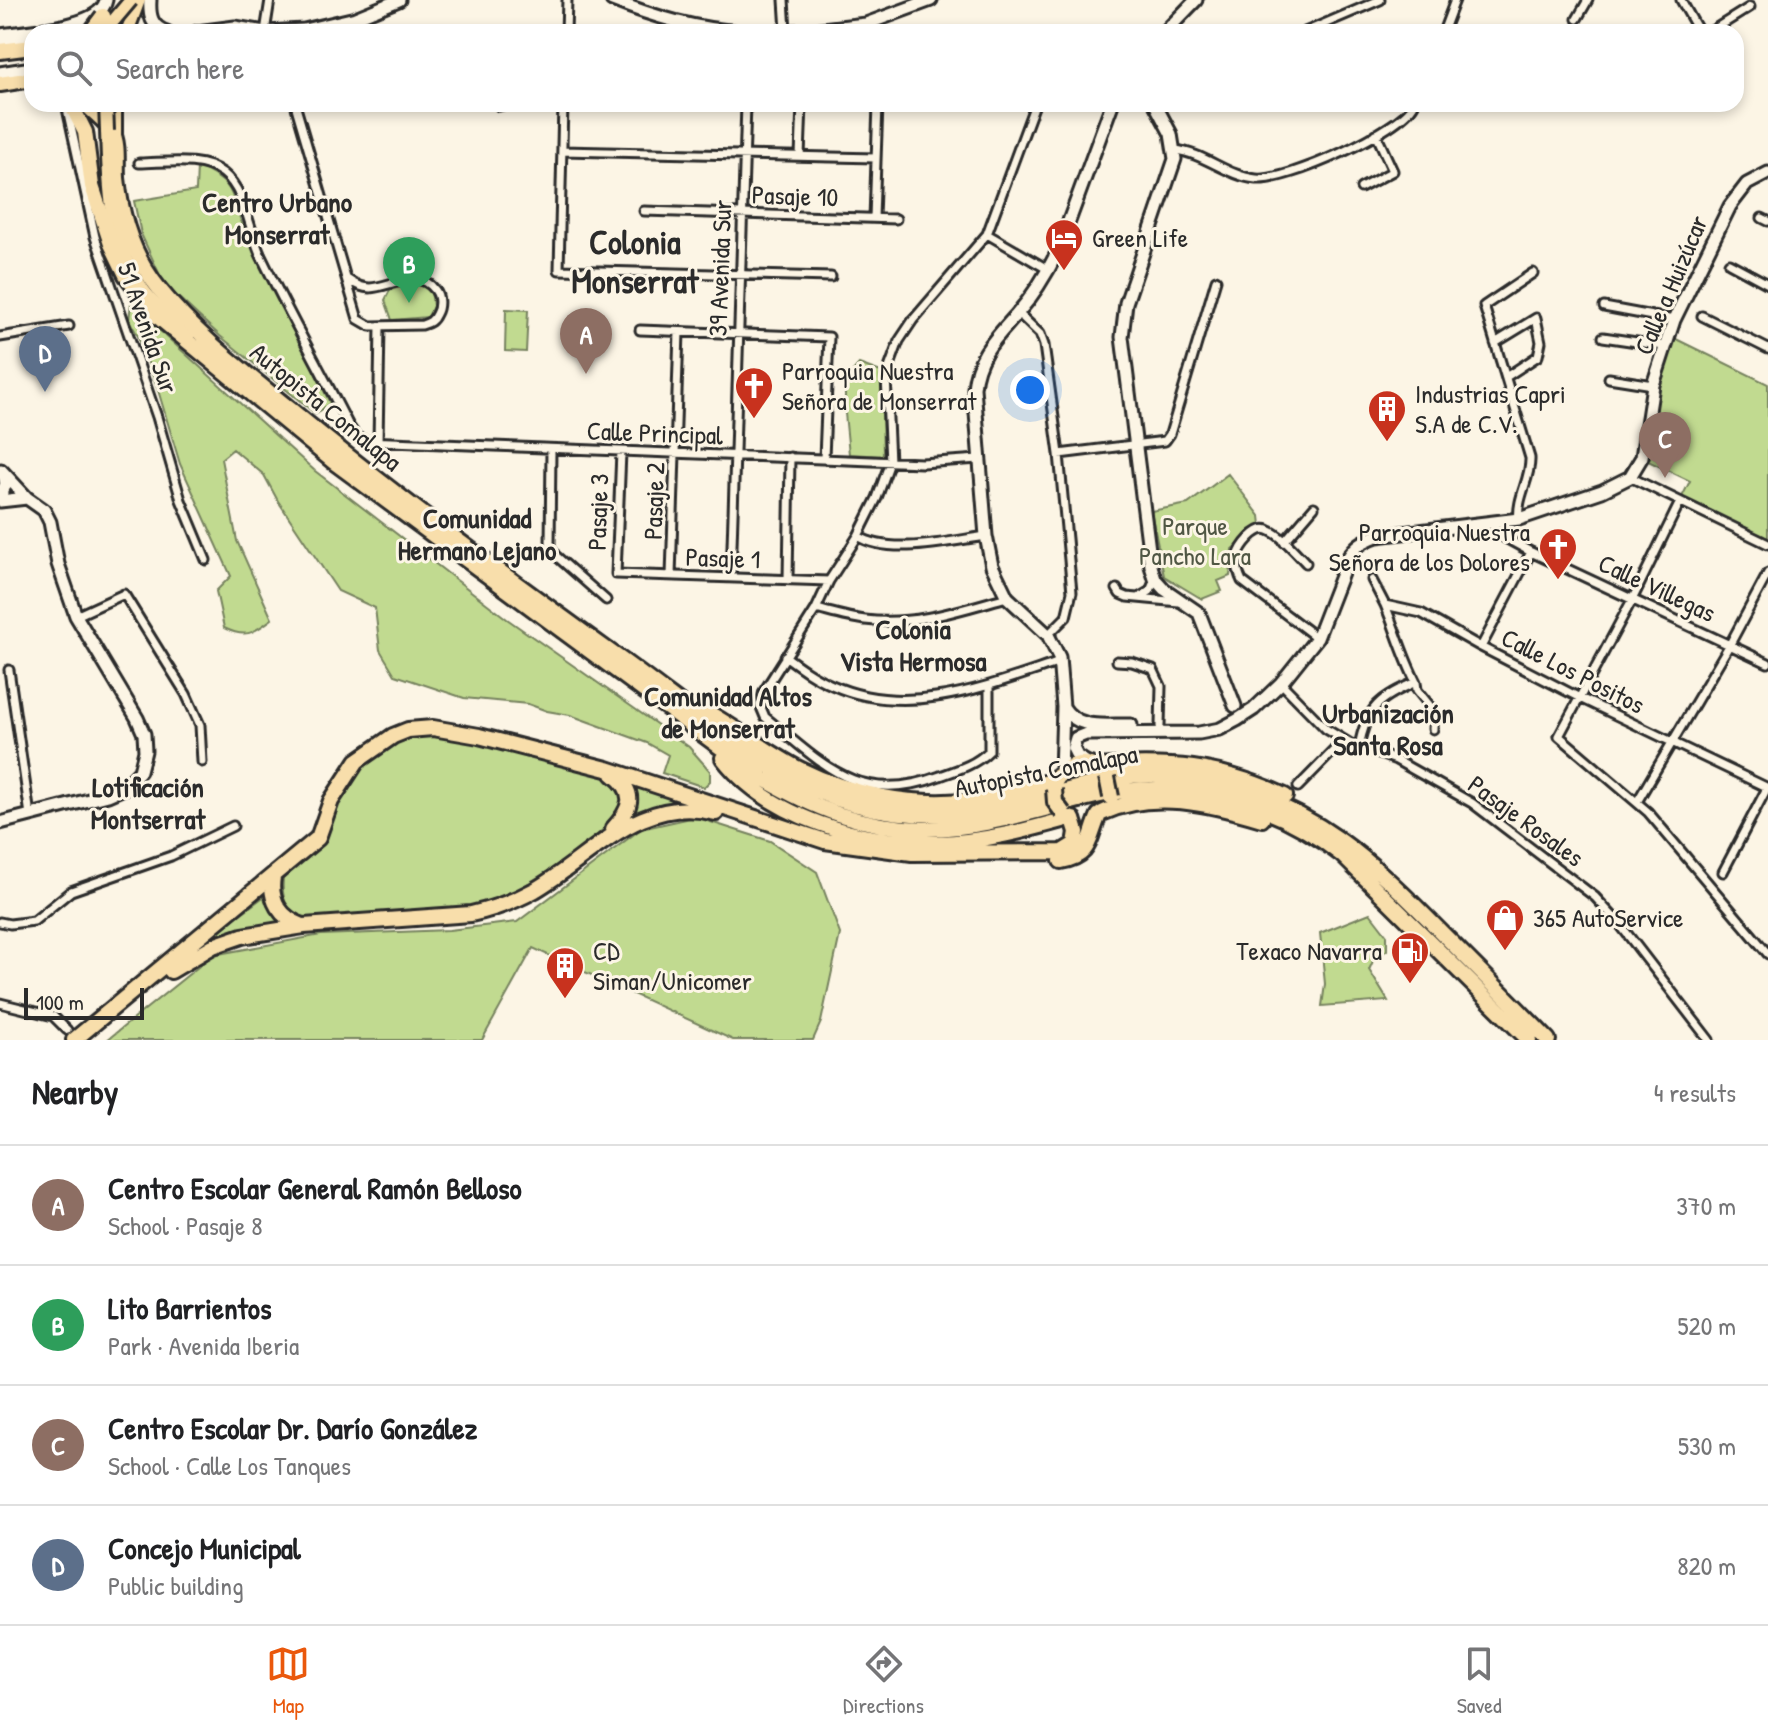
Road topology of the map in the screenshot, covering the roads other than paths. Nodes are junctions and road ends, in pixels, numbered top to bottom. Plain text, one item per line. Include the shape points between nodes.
1 (131, 0) edge
2 (139, 0) edge
3 (150, 0) edge
4 (270, 0) edge
5 (567, 0) edge
6 (612, 0) edge
7 (784, 0) edge
8 (931, 0) edge
9 (1196, 0) edge
10 (1380, 0) edge
11 (1455, 0) edge
12 (1588, 0) edge
13 (1681, 0) edge
14 (395, 1) edge
15 (108, 6) edge
16 (1750, 7) dead end
17 (360, 17) junction
18 (1577, 19) dead end
19 (76, 24) edge
20 (96, 24) edge
21 (111, 24) edge
22 (130, 24) edge
23 (154, 24) edge
24 (266, 24) edge
25 (330, 24) edge
26 (341, 24) edge
27 (566, 24) edge
28 (680, 24) edge
29 (786, 24) edge
30 (866, 24) edge
31 (1173, 24) edge
32 (1324, 24) edge
33 (1446, 24) edge
34 (1694, 24) edge
35 (1723, 24) edge
36 (24, 69) edge
37 (0, 73) edge
38 (24, 80) edge
39 (0, 84) edge
40 (70, 112) edge
41 (74, 112) edge
42 (94, 112) edge
43 (107, 112) edge
44 (114, 112) edge
45 (297, 112) edge
46 (563, 112) edge
47 (746, 112) edge
48 (802, 112) edge
49 (878, 112) edge
50 (1032, 112) edge
51 (1109, 112) edge
52 (1159, 112) edge
53 (1410, 112) edge
54 (1376, 134) junction
55 (111, 135) junction
56 (1175, 150) junction
57 (562, 151) junction
58 (744, 155) junction
59 (800, 156) junction
60 (876, 158) junction
61 (139, 163) dead end
62 (1768, 173) edge
63 (1361, 188) dead end
64 (644, 211) dead end
65 (741, 214) junction
66 (874, 218) junction
67 (896, 219) dead end
68 (987, 234) junction
69 (1729, 263) dead end
70 (1049, 270) junction
71 (1533, 273) dead end
72 (739, 275) junction
73 (831, 277) dead end
74 (347, 279) junction
75 (1216, 280) dead end
76 (1768, 284) edge
77 (1604, 307) dead end
78 (1018, 313) junction
79 (1702, 316) dead end
80 (1674, 320) junction
81 (69, 326) dead end
82 (380, 326) junction
83 (640, 330) dead end
84 (679, 332) junction
85 (738, 334) junction
86 (0, 337) edge
87 (1603, 337) dead end
88 (1495, 343) junction
89 (1664, 346) junction
90 (1768, 349) edge
91 (214, 364) junction
92 (1506, 377) junction
93 (1609, 378) dead end
94 (1653, 385) junction
95 (378, 443) junction
96 (1135, 444) junction
97 (551, 450) junction
98 (621, 452) junction
99 (675, 453) junction
100 (1059, 454) junction
101 (734, 455) junction
102 (790, 457) junction
103 (824, 458) junction
104 (979, 459) junction
105 (890, 462) junction
106 (1, 470) edge
107 (1630, 477) junction
108 (27, 498) junction
109 (0, 499) edge
110 (1680, 502) junction
111 (1314, 507) dead end
112 (1519, 519) junction
113 (1492, 524) junction
114 (858, 536) junction
115 (986, 536) junction
116 (1284, 542) junction
117 (1768, 544) edge
118 (1531, 552) junction
119 (206, 560) dead end
120 (1306, 563) dead end
121 (1768, 573) edge
122 (616, 574) joint
123 (671, 576) junction
124 (731, 578) junction
125 (1155, 579) junction
126 (788, 580) junction
127 (1372, 580) dead end
128 (829, 581) junction
129 (1117, 589) dead end
130 (1007, 597) junction
131 (1138, 598) junction
132 (1633, 598) junction
133 (606, 600) dead end
134 (1184, 602) junction
135 (1385, 605) junction
136 (816, 609) junction
137 (76, 616) junction
138 (1048, 635) junction
139 (1317, 638) junction
140 (1730, 644) junction
141 (1481, 647) junction
142 (785, 656) junction
143 (1117, 661) dead end
144 (1060, 662) junction
145 (1768, 663) edge
146 (9, 670) dead end
147 (1416, 682) junction
148 (1281, 683) junction
149 (989, 685) junction
150 (663, 689) junction
151 (1580, 698) junction
152 (1063, 707) junction
153 (1234, 709) junction
154 (1254, 709) junction
155 (1160, 726) junction
156 (1225, 727) junction
157 (1433, 729) dead end
158 (1344, 740) junction
159 (1671, 743) junction
160 (713, 745) junction
161 (1359, 747) junction
162 (202, 762) dead end
163 (607, 769) junction
164 (1098, 769) junction
165 (1058, 779) junction
166 (1298, 787) dead end
167 (1768, 788) edge
168 (1637, 802) junction
169 (1100, 814) junction
170 (30, 815) junction
171 (1069, 817) junction
172 (0, 823) edge
173 (233, 826) dead end
174 (605, 839) junction
175 (1723, 872) dead end
176 (273, 877) junction
177 (1387, 877) junction
178 (1383, 895) junction
179 (0, 922) edge
180 (304, 926) junction
181 (1768, 954) edge
182 (0, 1003) edge
183 (70, 1035) edge
184 (88, 1040) edge
185 (1529, 1040) edge
186 (1548, 1040) edge
187 (1709, 1040) edge

1 - 21 main road, bridge
2 - 22 main road
3 - 23 street
4 - 24 street
5 - 27 street
6 - 28 street
7 - 29 street
8 - 30 street
9 - 31 street
10 - 32 street
11 - 33 street
12 - 18 street
13 - 34 street
14 - 17 street
15 - 19 street
15 - 20 highway, bridge
16 - 35 street
17 - 25 street
17 - 26 street
36 - 37 street
38 - 39 highway
40 - 119 street, 51 Avenida Sur via 95,237 181,500
41 - 91 highway, Autopista Comalapa via 85,132 96,200 121,267 157,316
42 - 55 highway
43 - 55 main road, bridge
44 - 55 main road
45 - 74 street
46 - 57 street
47 - 58 street, 39 Avenida Sur
48 - 59 street
49 - 60 street
50 - 68 street
51 - 70 street
52 - 56 street
53 - 54 street
54 - 56 street via 1302,171 1266,179 1246,177
54 - 63 street via 1393,171
55 - 91 main road via 109,191 127,263 144,290
55 - 150 highway, Autopista Comalapa via 129,235 168,299 219,350 383,486
56 - 96 street via 1124,312 1122,344
57 - 58 street
57 - 72 street via 559,270
58 - 59 street
58 - 65 street, 39 Avenida Sur
59 - 60 street
60 - 66 street
61 - 95 street via 199,163 229,179 268,269 349,426 362,440
62 - 80 street, Calle a Huizúcar via 1738,192
64 - 65 street, Pasaje 10
65 - 66 street, Pasaje 10
65 - 72 street, 39 Avenida Sur
66 - 67 street, Pasaje 10
68 - 70 street
68 - 105 street via 913,320 891,358 886,376
69 - 76 street
70 - 78 street
71 - 88 street via 1484,306
72 - 73 street
72 - 85 street, 39 Avenida Sur
74 - 82 street via 358,319
74 - 82 street via 368,288 416,279 436,291 438,309 429,323
75 - 96 street via 1170,434 1160,443
77 - 80 street
78 - 100 street via 1043,340
78 - 104 street via 986,348 975,377
79 - 90 street
80 - 89 street, Calle a Huizúcar
81 - 86 street
82 - 95 street
83 - 84 street
84 - 85 street
84 - 99 street, Pasaje 2
85 - 101 street, 39 Avenida Sur
85 - 103 street via 829,337
87 - 89 street
88 - 92 street
88 - 92 street via 1536,318 1538,356
89 - 94 street, Calle a Huizúcar
91 - 160 highway, Autopista Comalapa via 344,470
92 - 112 street via 1530,458
93 - 94 street
94 - 107 street, Calle a Huizúcar via 1642,457
95 - 97 street, Calle Principal
96 - 100 street
96 - 125 street
97 - 98 street, Calle Principal
97 - 133 street via 550,547
98 - 99 street, Calle Principal
98 - 122 street, Pasaje 3
99 - 101 street, Calle Principal
99 - 123 street, Pasaje 2
100 - 138 street via 1072,599 1064,621
101 - 102 street, Calle Principal
101 - 124 street, 39 Avenida Sur
102 - 103 street, Calle Principal
102 - 126 street
103 - 105 street, Calle Principal
104 - 105 street, Calle Principal
104 - 115 street
105 - 114 street
106 - 108 street
106 - 109 street via 6,484
107 - 110 street
107 - 112 street
108 - 109 street
108 - 137 street via 50,522
110 - 117 street
110 - 132 street
111 - 116 street
112 - 113 street
113 - 118 street, Calle Villegas via 1498,534
113 - 139 street via 1363,541 1348,558
114 - 115 street via 879,545
114 - 128 street
115 - 130 street via 992,566
116 - 120 street
116 - 139 street via 1268,529 1258,530 1241,549 1237,571 1242,581
118 - 132 street, Calle Villegas
118 - 141 street
121 - 140 street
122 - 123 street, Pasaje 1
123 - 124 street, Pasaje 1
124 - 126 street, Pasaje 1
125 - 131 street via 1150,591
125 - 134 street
126 - 128 street, Pasaje 1
127 - 135 street
128 - 136 street
129 - 131 street via 1122,596
130 - 136 street via 912,621 865,620
130 - 138 street
131 - 134 street
132 - 140 street, Calle Villegas
132 - 151 street
134 - 153 street via 1199,613
135 - 141 street, Calle Los Positos via 1421,613
135 - 147 street
136 - 142 street
137 - 162 street via 124,594 186,694 200,725
137 - 170 street via 137,718 144,734 144,758 124,788
138 - 144 street
139 - 148 street
140 - 145 street, Calle Villegas
140 - 159 street
141 - 151 street, Calle Los Positos
142 - 149 street via 835,687 876,698 917,701
142 - 149 street via 760,699 765,717 832,771 872,785 917,785 980,760 989,751 991,736
143 - 155 street via 1153,669 1161,686
144 - 149 street
144 - 152 street
146 - 170 street
147 - 157 street via 1434,711
147 - 161 street via 1396,690 1369,712
148 - 154 street
148 - 158 street, Pasaje Rosales
150 - 165 highway via 798,768 859,792 963,801
150 - 177 highway, Autopista Comalapa via 782,774 863,807 919,815 964,813 1116,778 1176,776 1282,805 1326,828
151 - 159 street, Calle Los Positos
151 - 168 street via 1560,738
152 - 155 street via 1082,724
152 - 165 street
153 - 154 street
153 - 155 street via 1208,726
153 - 156 street
154 - 156 street
156 - 164 street via 1199,733 1076,738 1077,756
158 - 161 street, Pasaje Rosales
158 - 166 street
159 - 167 street, Calle Los Positos
159 - 168 street
160 - 171 highway via 746,784 763,795 830,826 865,835 963,841
160 - 178 highway, Autopista Comalapa via 827,812 899,827 985,823 1130,789 1236,800 1307,830
161 - 187 street, Pasaje Rosales via 1396,760 1472,803 1595,897
163 - 171 highway via 825,841 878,850 1062,852 1075,844 1077,832
163 - 174 highway via 625,784 629,801 623,818
163 - 176 highway via 450,730 408,730 351,766 318,838
164 - 165 highway via 1076,764
164 - 169 highway, bridge via 1111,797
164 - 177 highway via 1180,765 1248,780 1329,819
165 - 171 highway, bridge via 1055,802
167 - 175 street
168 - 181 street
169 - 171 highway via 1087,820
169 - 174 highway via 1089,845 1063,861 874,858 820,848 694,808 656,812
169 - 178 highway via 1126,803 1156,800 1250,816 1295,832
170 - 172 street
173 - 179 street via 171,856 71,891 34,921
174 - 180 highway via 536,889 491,909
176 - 180 highway via 278,908
176 - 183 highway
177 - 186 highway, Autopista Comalapa
178 - 185 highway, Autopista Comalapa
180 - 184 highway via 242,936 205,950 173,969
182 - 183 street via 57,1018

